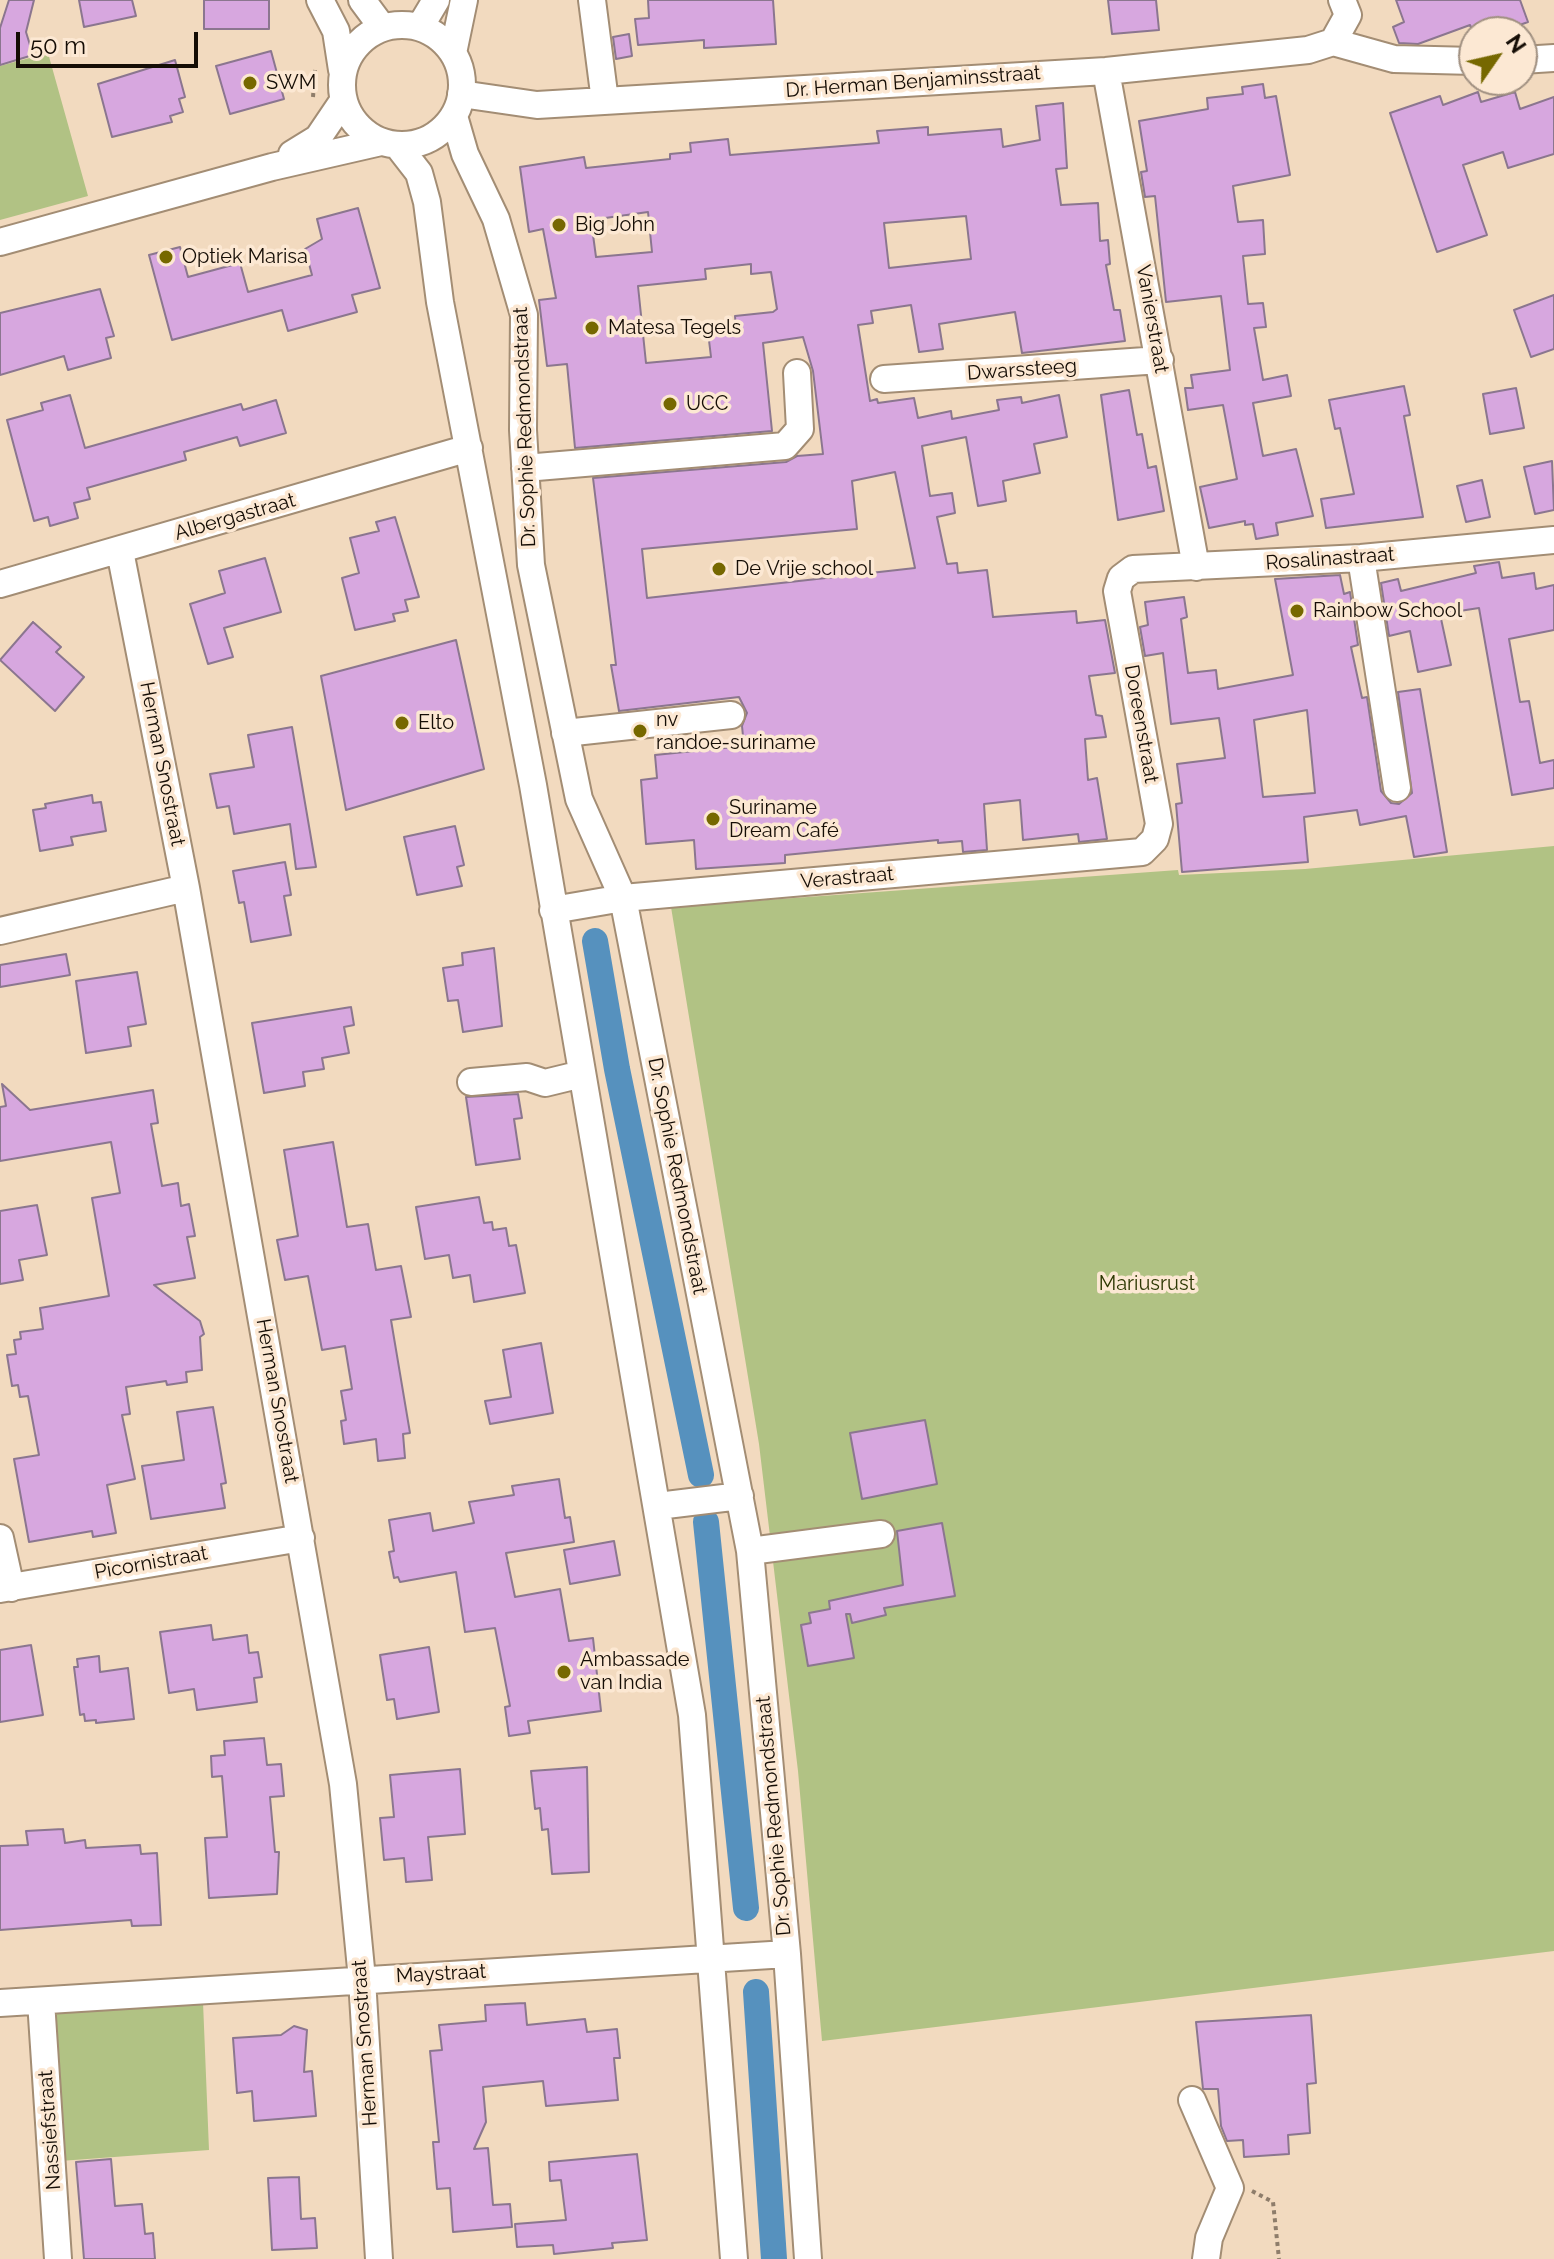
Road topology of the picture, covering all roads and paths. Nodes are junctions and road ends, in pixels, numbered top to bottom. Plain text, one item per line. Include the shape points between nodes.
1 (320, 0) edge
2 (362, 0) edge
3 (436, 0) edge
4 (464, 0) edge
5 (592, 0) edge
6 (1345, 8) edge
7 (382, 27) junction
8 (420, 27) junction
9 (1333, 42) junction
10 (453, 53) junction
11 (1458, 61) edge
12 (342, 70) junction
13 (1106, 71) junction
14 (343, 101) junction
15 (605, 101) junction
16 (458, 105) junction
17 (389, 144) junction
18 (272, 167) junction
19 (0, 242) edge
20 (1160, 360) junction
21 (797, 373) dead end
22 (884, 379) dead end
23 (469, 448) junction
24 (525, 468) junction
25 (1554, 540) edge
26 (120, 551) junction
27 (1361, 558) junction
28 (1196, 567) junction
29 (0, 584) edge
30 (1117, 591) joint
31 (731, 715) dead end
32 (565, 733) junction
33 (1397, 788) dead end
34 (1142, 852) joint
35 (186, 888) junction
36 (623, 898) junction
37 (553, 910) junction
38 (0, 931) edge
39 (582, 1074) junction
40 (471, 1082) dead end
41 (740, 1496) junction
42 (658, 1506) junction
43 (881, 1534) dead end
44 (0, 1538) edge
45 (301, 1538) junction
46 (750, 1551) junction
47 (5, 1588) edge
48 (787, 1954) junction
49 (712, 1960) junction
50 (362, 1979) junction
51 (41, 2001) junction
52 (0, 2003) edge
53 (1192, 2100) dead end
54 (1230, 2188) junction
55 (58, 2259) edge
56 (379, 2259) edge
57 (734, 2259) edge
58 (808, 2259) edge
59 (1206, 2259) edge
60 (1279, 2259) edge

1 - 12 street via 336,31
2 - 7 street
3 - 8 street
4 - 10 street
5 - 15 street
6 - 9 street
7 - 8 street
7 - 12 street via 354,47
8 - 10 street
9 - 11 street via 1394,59
9 - 13 street, Dr. Herman Benjaminsstraat via 1308,50
10 - 16 street via 461,71
12 - 14 street
13 - 15 street, Dr. Herman Benjaminsstraat
13 - 20 street, Vanierstraat
14 - 17 street via 357,126
14 - 18 street via 318,138
15 - 16 street, Dr. Herman Benjaminsstraat
16 - 17 street via 434,136
16 - 24 street, Dr. Sophie Redmondstraat via 465,154 496,219 524,315
17 - 18 street
17 - 23 street, Dr. Sophie Redmondstraat via 424,183 440,302
18 - 19 street
20 - 22 street, Dwarssteeg
20 - 28 street, Vanierstraat
21 - 24 street via 800,429 785,446
23 - 26 street, Albergastraat
23 - 37 street, Dr. Sophie Redmondstraat
24 - 32 street, Dr. Sophie Redmondstraat via 531,565
25 - 27 street, Rosalinastraat
26 - 29 street, Albergastraat
26 - 35 street, Herman Snostraat
27 - 28 street, Rosalinastraat
27 - 33 street
28 - 30 street, Rosalinastraat via 1133,569 1121,578
30 - 34 street, Doreenstraat via 1159,824 1155,839
31 - 32 street
32 - 36 street, Dr. Sophie Redmondstraat via 579,799
34 - 36 street, Verastraat
35 - 38 street
35 - 45 street, Herman Snostraat
36 - 37 street, Verastraat
36 - 41 street, Dr. Sophie Redmondstraat
37 - 39 street, Dr. Sophie Redmondstraat
39 - 40 street via 545,1083 527,1077
39 - 42 street, Dr. Sophie Redmondstraat
41 - 42 street
41 - 46 street, Dr. Sophie Redmondstraat
42 - 49 street, Dr. Sophie Redmondstraat via 692,1715
43 - 46 street
44 - 47 street
45 - 47 street, Picornistraat
45 - 50 street, Herman Snostraat via 343,1784
46 - 48 street, Dr. Sophie Redmondstraat
48 - 49 street, Maystraat
48 - 58 street, Dr. Sophie Redmondstraat
49 - 50 street, Maystraat
49 - 57 street, Dr. Sophie Redmondstraat
50 - 51 street, Maystraat
50 - 56 street, Herman Snostraat
51 - 52 street, Maystraat
51 - 55 street, Nassiefstraat
53 - 54 street
54 - 59 street
54 - 60 path via 1260,2192 1273,2202

